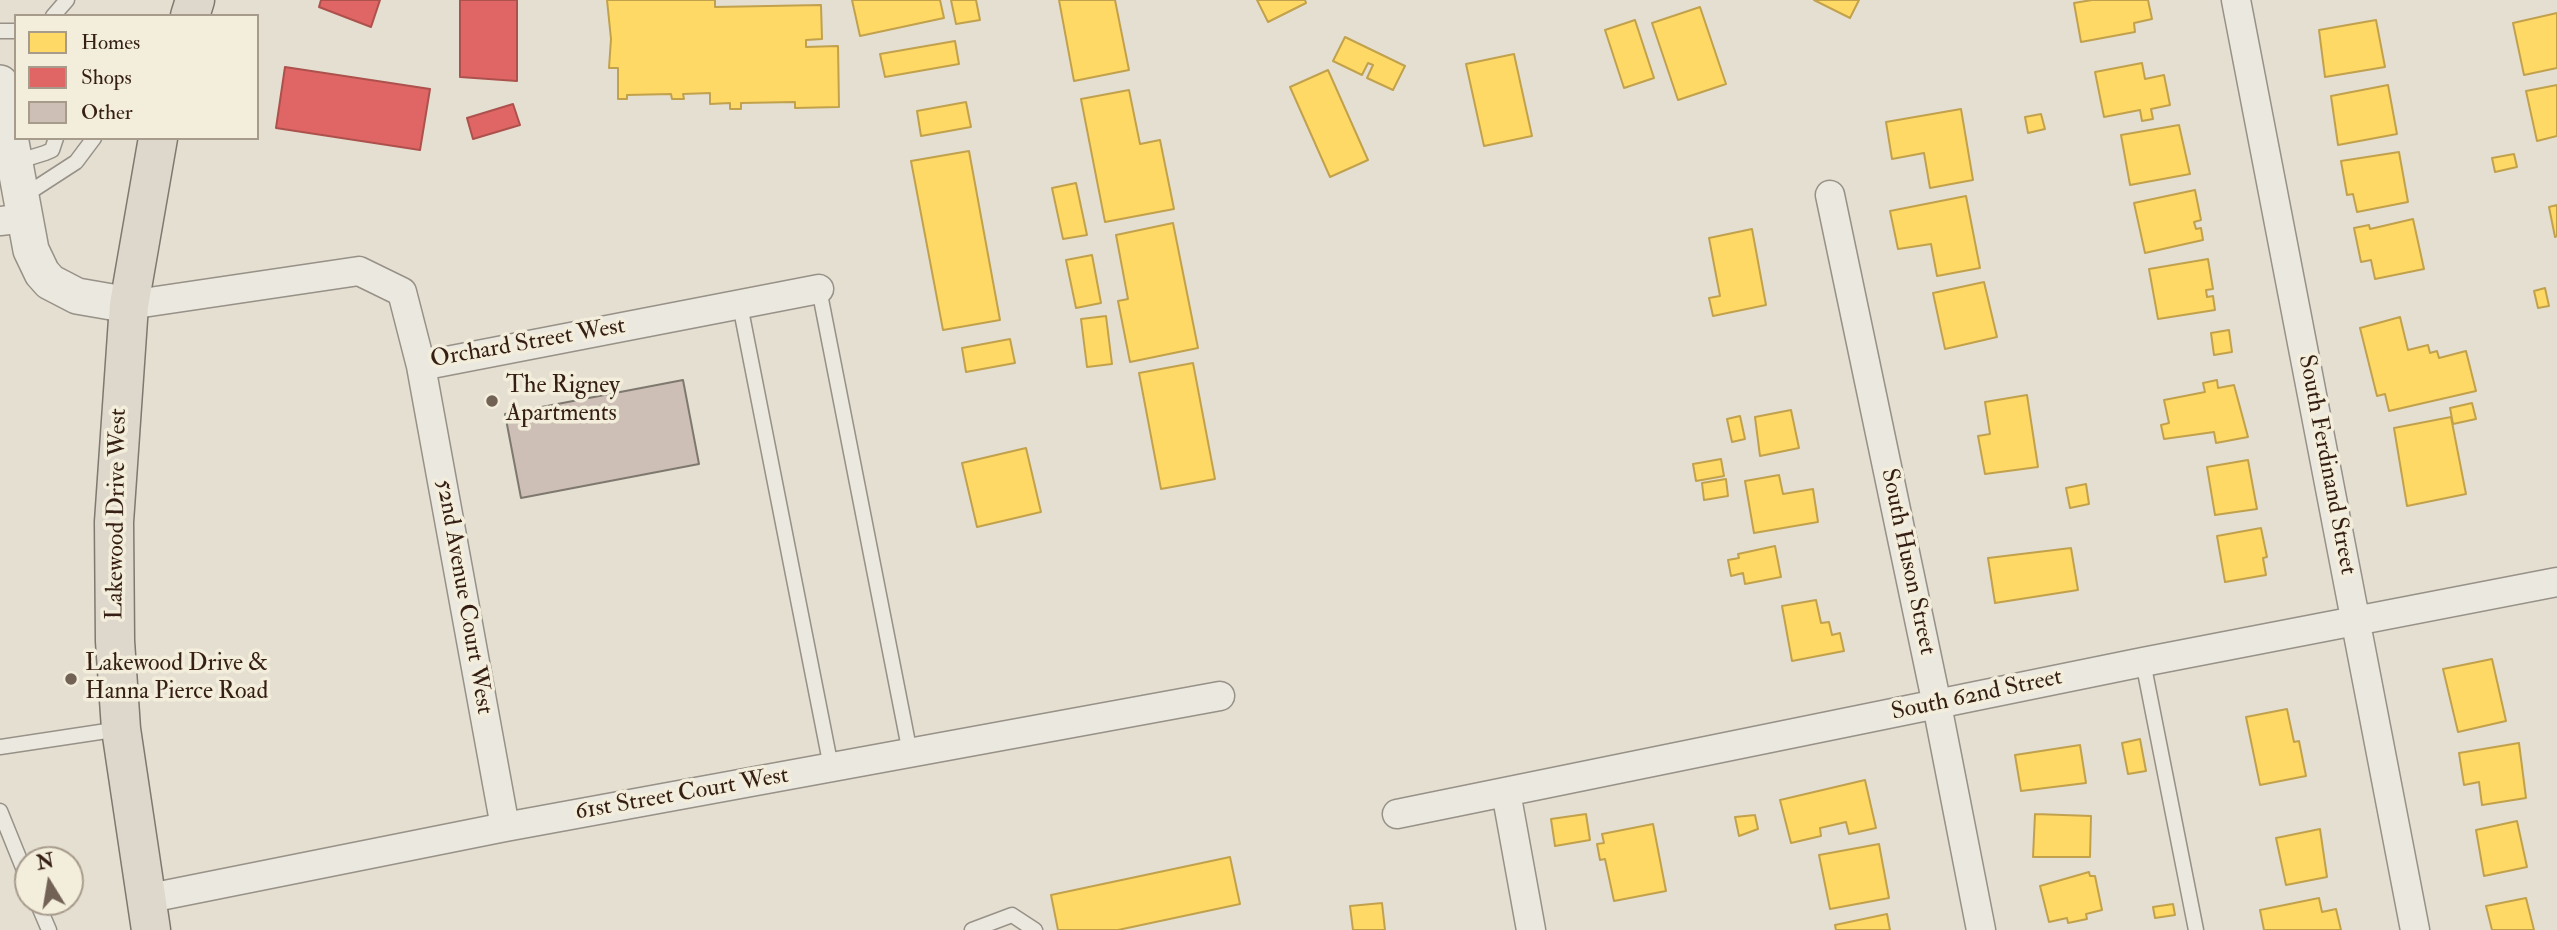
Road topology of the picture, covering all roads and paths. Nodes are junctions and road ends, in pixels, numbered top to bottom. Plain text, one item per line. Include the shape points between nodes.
1 (66, 0) edge
2 (2236, 0) edge
3 (55, 14) edge
4 (0, 83) edge
5 (55, 140) edge
6 (92, 140) edge
7 (158, 140) edge
8 (15, 162) junction
9 (1830, 195) dead end
10 (15, 212) edge
11 (819, 289) joint
12 (740, 304) junction
13 (130, 305) junction
14 (421, 366) junction
15 (2557, 582) edge
16 (2357, 620) junction
17 (2143, 662) junction
18 (1220, 696) dead end
19 (1937, 705) junction
20 (121, 729) junction
21 (0, 747) edge
22 (910, 753) junction
23 (831, 767) junction
24 (1506, 792) junction
25 (0, 811) edge
26 (1397, 814) dead end
27 (505, 827) junction
28 (14, 846) edge
29 (148, 915) edge
30 (972, 930) edge
31 (1035, 930) edge
32 (1531, 930) edge
33 (1981, 930) edge
34 (2196, 930) edge
35 (2415, 930) edge

1 - 3 lane
2 - 16 street, South Ferdinand Street
4 - 8 street
5 - 8 lane via 52,150
6 - 10 lane via 76,162
7 - 13 main road
8 - 10 street
9 - 19 street, South Huson Street
10 - 13 street via 36,263 50,282 77,296
11 - 12 street, Orchard Street West
11 - 22 lane
12 - 14 street, Orchard Street West
12 - 23 lane
13 - 14 street, Orchard Street West via 359,271 402,292
13 - 20 main road, Lakewood Drive West via 114,522
14 - 27 street, 52nd Avenue Court West
15 - 16 street, South 62nd Street
16 - 17 street, South 62nd Street
16 - 35 street, South Ferdinand Street
17 - 19 street, South 62nd Street
17 - 34 lane
18 - 22 street, 61st Street Court West
19 - 24 street, South 62nd Street
19 - 33 street, South Huson Street
20 - 21 lane
20 - 29 main road, Lakewood Drive West
22 - 23 street, 61st Street Court West
23 - 27 street, 61st Street Court West
24 - 26 street, South 62nd Street
24 - 32 street
25 - 28 lane
27 - 29 street, 61st Street Court West
30 - 31 lane via 1012,915

